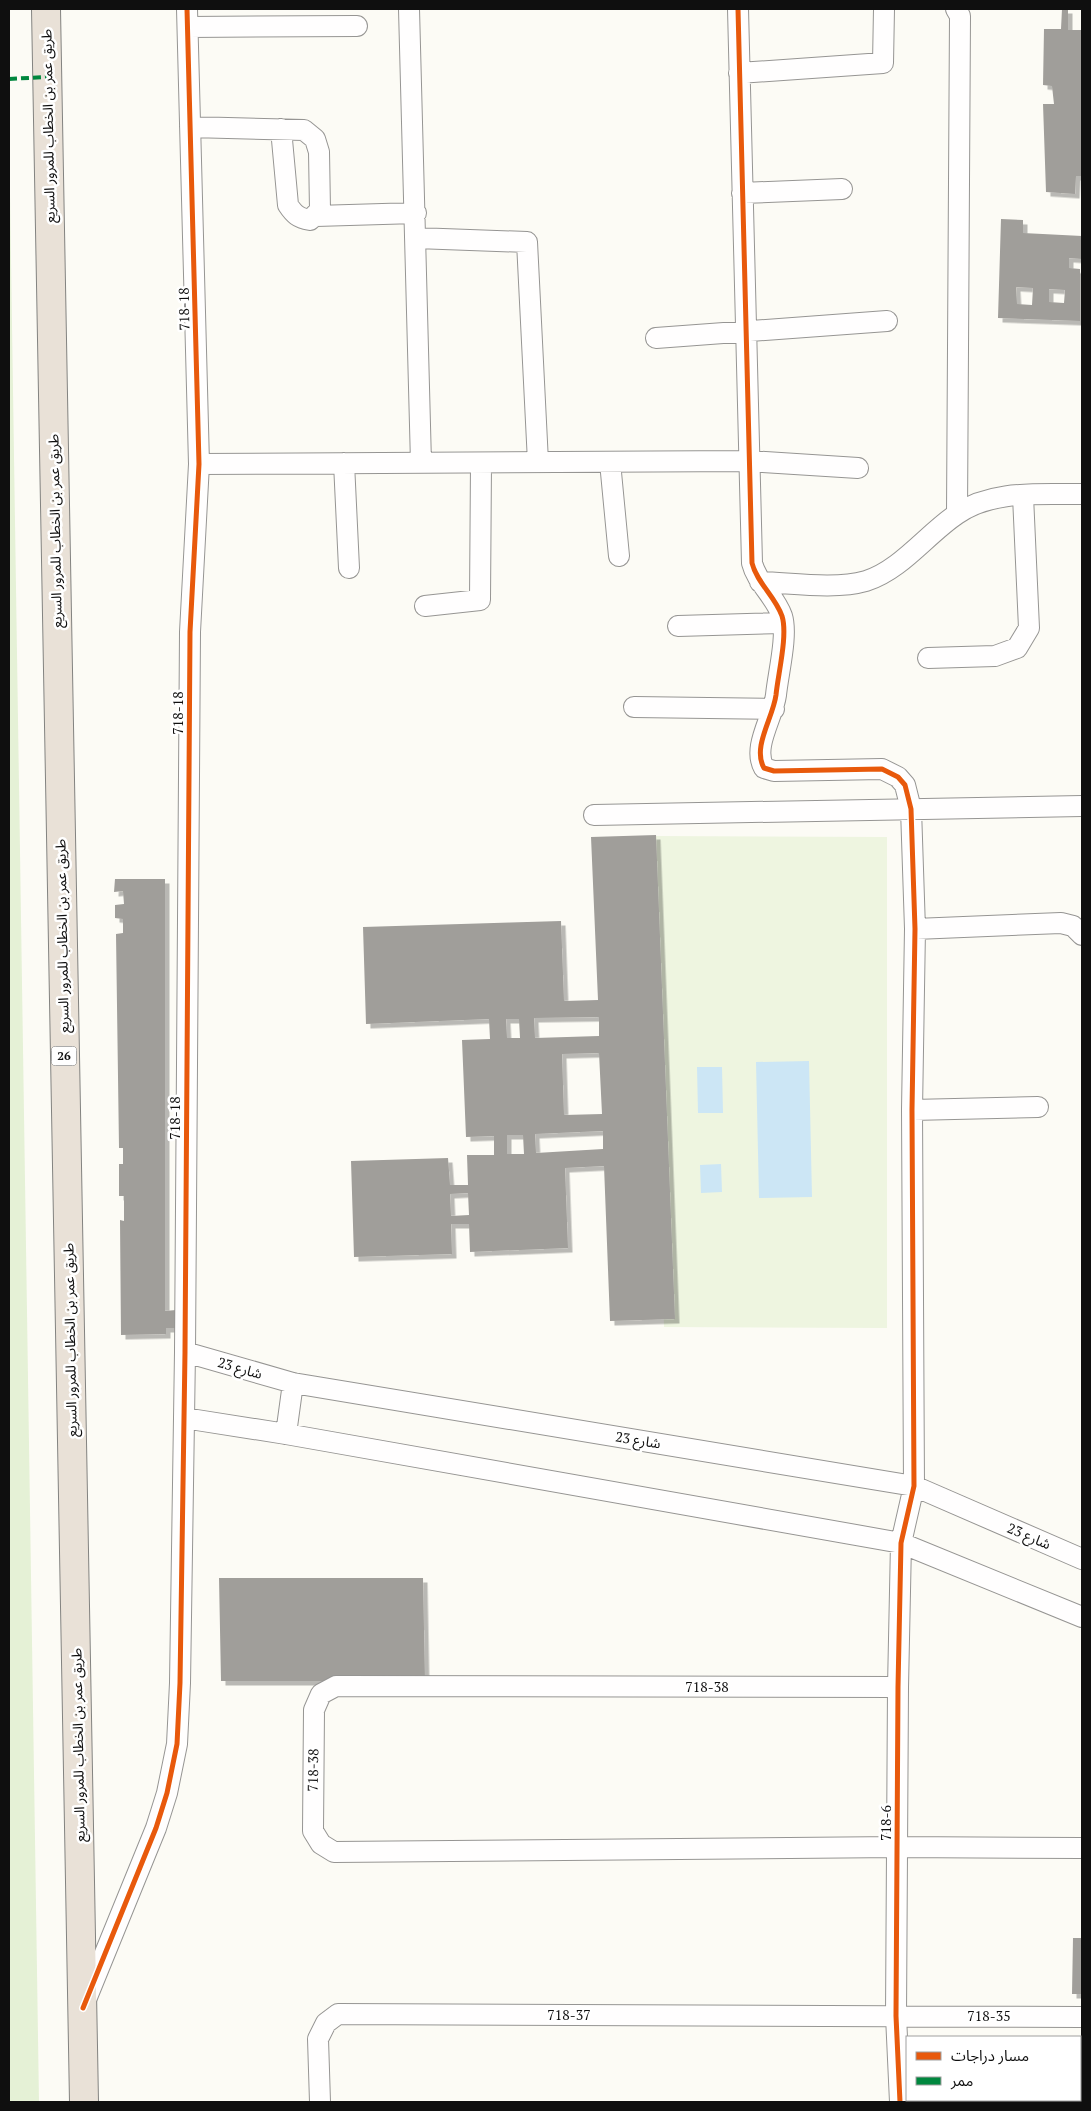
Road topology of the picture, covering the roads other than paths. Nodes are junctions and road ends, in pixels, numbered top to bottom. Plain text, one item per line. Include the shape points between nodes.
1 (46, 9) edge
2 (409, 9) edge
3 (738, 9) edge
4 (884, 9) edge
5 (956, 9) edge
6 (188, 18) edge
7 (357, 26) dead end
8 (739, 73) junction
9 (190, 128) junction
10 (281, 129) junction
11 (842, 188) dead end
12 (742, 193) junction
13 (416, 213) junction
14 (316, 216) junction
15 (416, 238) junction
16 (888, 321) dead end
17 (745, 331) junction
18 (656, 338) dead end
19 (748, 461) junction
20 (481, 462) junction
21 (538, 462) junction
22 (610, 462) junction
23 (344, 463) junction
24 (420, 463) junction
25 (199, 464) junction
26 (858, 468) dead end
27 (1082, 494) edge
28 (1023, 496) junction
29 (957, 514) junction
30 (619, 556) dead end
31 (349, 568) dead end
32 (760, 582) junction
33 (425, 606) dead end
34 (783, 623) junction
35 (678, 626) dead end
36 (928, 658) dead end
37 (634, 707) dead end
38 (774, 709) junction
39 (1082, 806) edge
40 (911, 809) junction
41 (594, 815) dead end
42 (915, 929) junction
43 (1082, 936) edge
44 (1038, 1108) dead end
45 (912, 1110) junction
46 (184, 1352) junction
47 (292, 1383) junction
48 (184, 1418) junction
49 (286, 1434) junction
50 (914, 1486) junction
51 (901, 1543) junction
52 (1082, 1559) edge
53 (1082, 1618) edge
54 (898, 1687) junction
55 (897, 1846) junction
56 (1082, 1848) edge
57 (83, 2008) junction
58 (896, 2016) junction
59 (1082, 2017) edge
60 (84, 2102) edge
61 (320, 2102) edge
62 (900, 2102) edge

1 - 57 highway, طريق عمر بن الخطاب للمرور السريع / 26
2 - 13 street
3 - 8 street
4 - 8 street via 883,63
5 - 29 street via 960,16
6 - 7 street
6 - 9 street, 718-18
8 - 12 street
9 - 10 street
9 - 25 street, 718-18
10 - 14 street via 288,204 300,218 310,220
10 - 14 street via 304,130 315,138 319,152 320,191 320,210
11 - 12 street
12 - 17 street
13 - 14 street
13 - 15 street
15 - 21 street via 527,242
15 - 24 street
16 - 17 street
17 - 18 street
17 - 19 street
19 - 22 street
19 - 26 street
19 - 32 street via 752,562
20 - 21 street
20 - 24 street
20 - 33 street via 480,600
21 - 22 street
22 - 30 street
23 - 24 street
23 - 25 street
23 - 31 street
25 - 46 street, 718-18 via 190,632
27 - 28 street
28 - 29 street via 988,499
28 - 36 street via 1029,628 1016,648 995,656
29 - 32 street via 890,568 867,580 841,584
32 - 34 street via 778,608
34 - 35 street
34 - 38 street
37 - 38 street
38 - 40 street, 718-6 via 762,743 760,761 764,768 774,772 882,769 898,777 905,785
39 - 40 street
40 - 41 street
40 - 42 street, 718-6
42 - 43 street via 1061,923 1072,926
42 - 45 street, 718-6
44 - 45 street
45 - 50 street, 718-6
46 - 47 street, شارع 23
46 - 48 street, 718-18
47 - 49 street
47 - 50 street, شارع 23
48 - 49 street
48 - 57 street, 718-18 via 177,1744 156,1828
49 - 51 street
50 - 51 street, 718-6
50 - 52 street, شارع 23
51 - 53 street
51 - 54 street, 718-6
54 - 55 street, 718-6
54 - 55 street, 718-38 via 336,1686 321,1694 314,1710 312,1831 321,1844 334,1852
55 - 56 street
55 - 58 street, 718-6
57 - 60 highway, طريق عمر بن الخطاب للمرور السريع / 26
58 - 59 street, 718-35
58 - 61 street, 718-37 via 338,2014 326,2023 318,2039
58 - 62 street, 718-6

